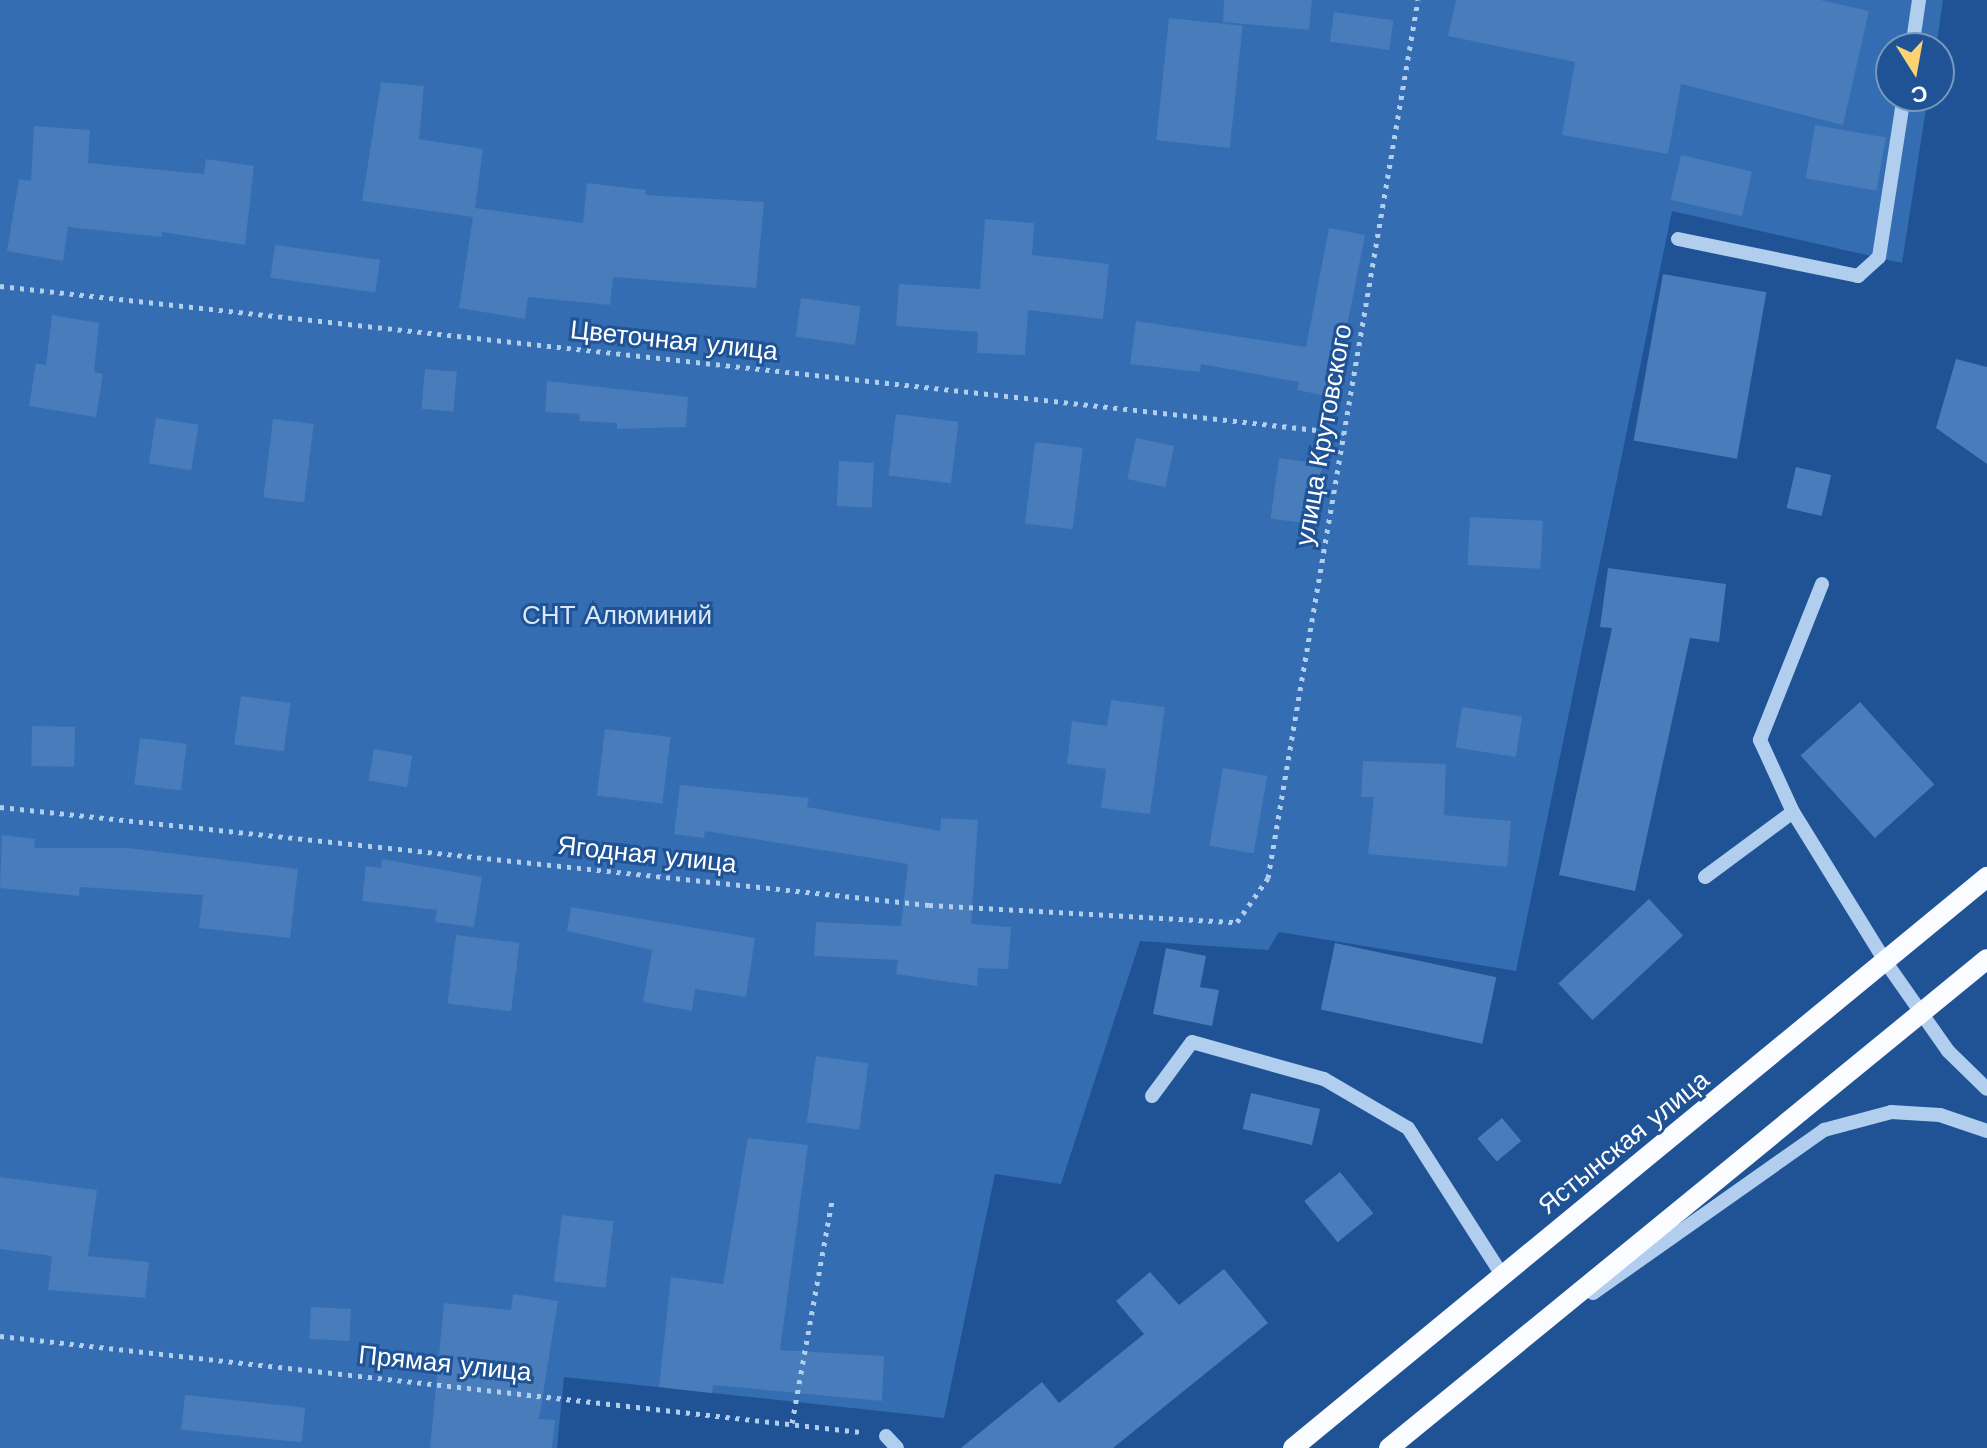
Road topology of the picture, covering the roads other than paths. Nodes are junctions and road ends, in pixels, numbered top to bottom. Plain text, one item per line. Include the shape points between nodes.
1 (1919, 0) edge
2 (1914, 32) edge
3 (1902, 112) edge
4 (1678, 239) dead end
5 (1822, 584) dead end
6 (1793, 812) junction
7 (1705, 877) dead end
8 (1987, 877) edge
9 (1987, 959) edge
10 (1885, 961) junction
11 (1919, 1013) junction
12 (1987, 1089) edge
13 (1152, 1096) dead end
14 (1987, 1131) edge
15 (1502, 1275) junction
16 (1481, 1372) junction
17 (886, 1436) road end
18 (897, 1448) edge
19 (1293, 1448) edge
20 (1389, 1448) edge

1 - 2 street
3 - 4 street via 1879,257 1858,276
5 - 6 street via 1760,740
6 - 7 street
6 - 10 street
8 - 10 main road, Ястынская улица
9 - 11 main road
10 - 11 street
10 - 15 main road, Ястынская улица
11 - 12 street
11 - 16 main road
13 - 15 street via 1192,1042 1324,1079 1408,1128
14 - 16 street via 1940,1115 1891,1112 1824,1130
15 - 19 main road, Ястынская улица
16 - 20 main road
17 - 18 street

